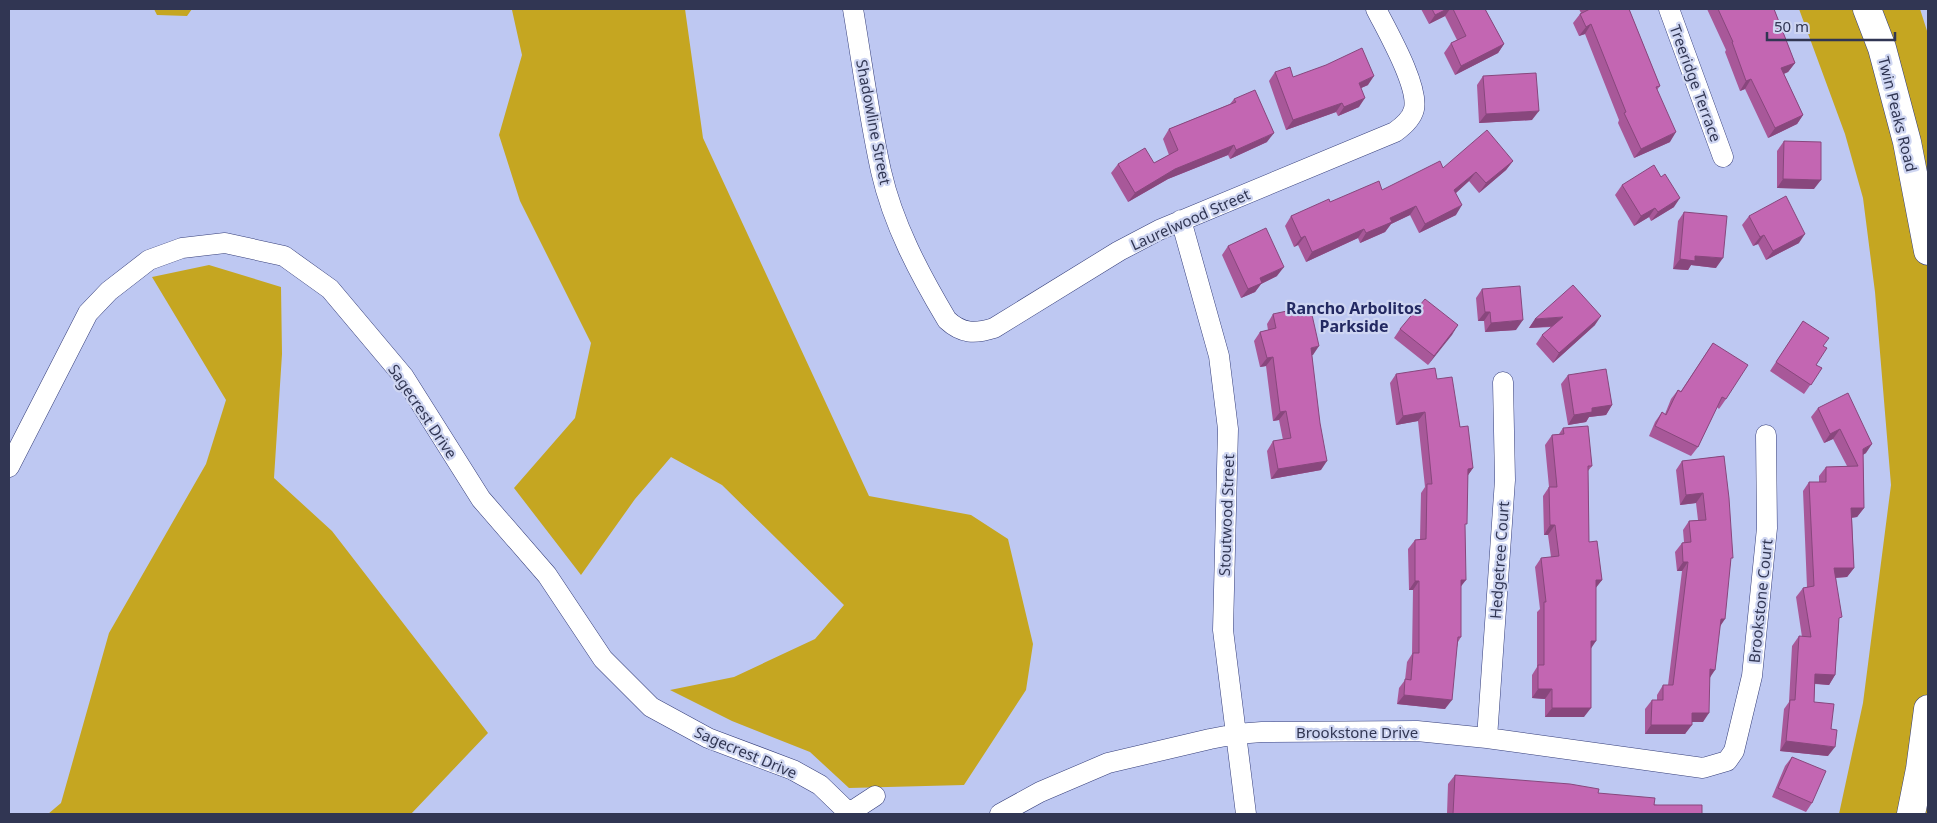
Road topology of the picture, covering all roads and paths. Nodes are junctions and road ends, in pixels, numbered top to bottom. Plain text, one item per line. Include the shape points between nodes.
1 (853, 9) edge
2 (1376, 9) edge
3 (1669, 9) edge
4 (1867, 9) edge
5 (1723, 157) dead end
6 (1181, 220) junction
7 (1928, 251) edge
8 (966, 333) joint
9 (1503, 382) dead end
10 (1766, 435) dead end
11 (9, 467) edge
12 (1928, 709) edge
13 (1236, 734) junction
14 (1487, 738) junction
15 (1726, 761) joint
16 (875, 796) dead end
17 (849, 813) edge
18 (1000, 814) edge
19 (1246, 814) edge
20 (1911, 814) edge

1 - 8 street, Shadowline Street via 881,172 894,212 909,252 942,312 947,320
2 - 6 street, Laurelwood Street via 1412,85 1414,109 1404,125 1395,132
3 - 5 street, Treeridge Terrace
4 - 7 main road, Twin Peaks Road via 1882,48 1907,142
6 - 8 street, Laurelwood Street via 1118,251 994,328
6 - 13 street, Stoutwood Street via 1219,356 1228,429 1223,630
9 - 14 street, Hedgetree Court via 1505,480
10 - 15 street, Brookstone Court via 1767,528 1752,676 1734,751
11 - 17 street, Sagecrest Drive via 88,313 109,291 149,260 182,248 225,243 284,256 330,289 404,377 481,499 547,575 603,659 652,707 708,738 793,770 820,785
12 - 20 main road
13 - 14 street, Brookstone Drive via 1417,731
13 - 18 street, Brookstone Drive via 1108,763 1040,792
13 - 19 street, Stoutwood Street
14 - 15 street, Brookstone Drive via 1702,768
16 - 17 street

